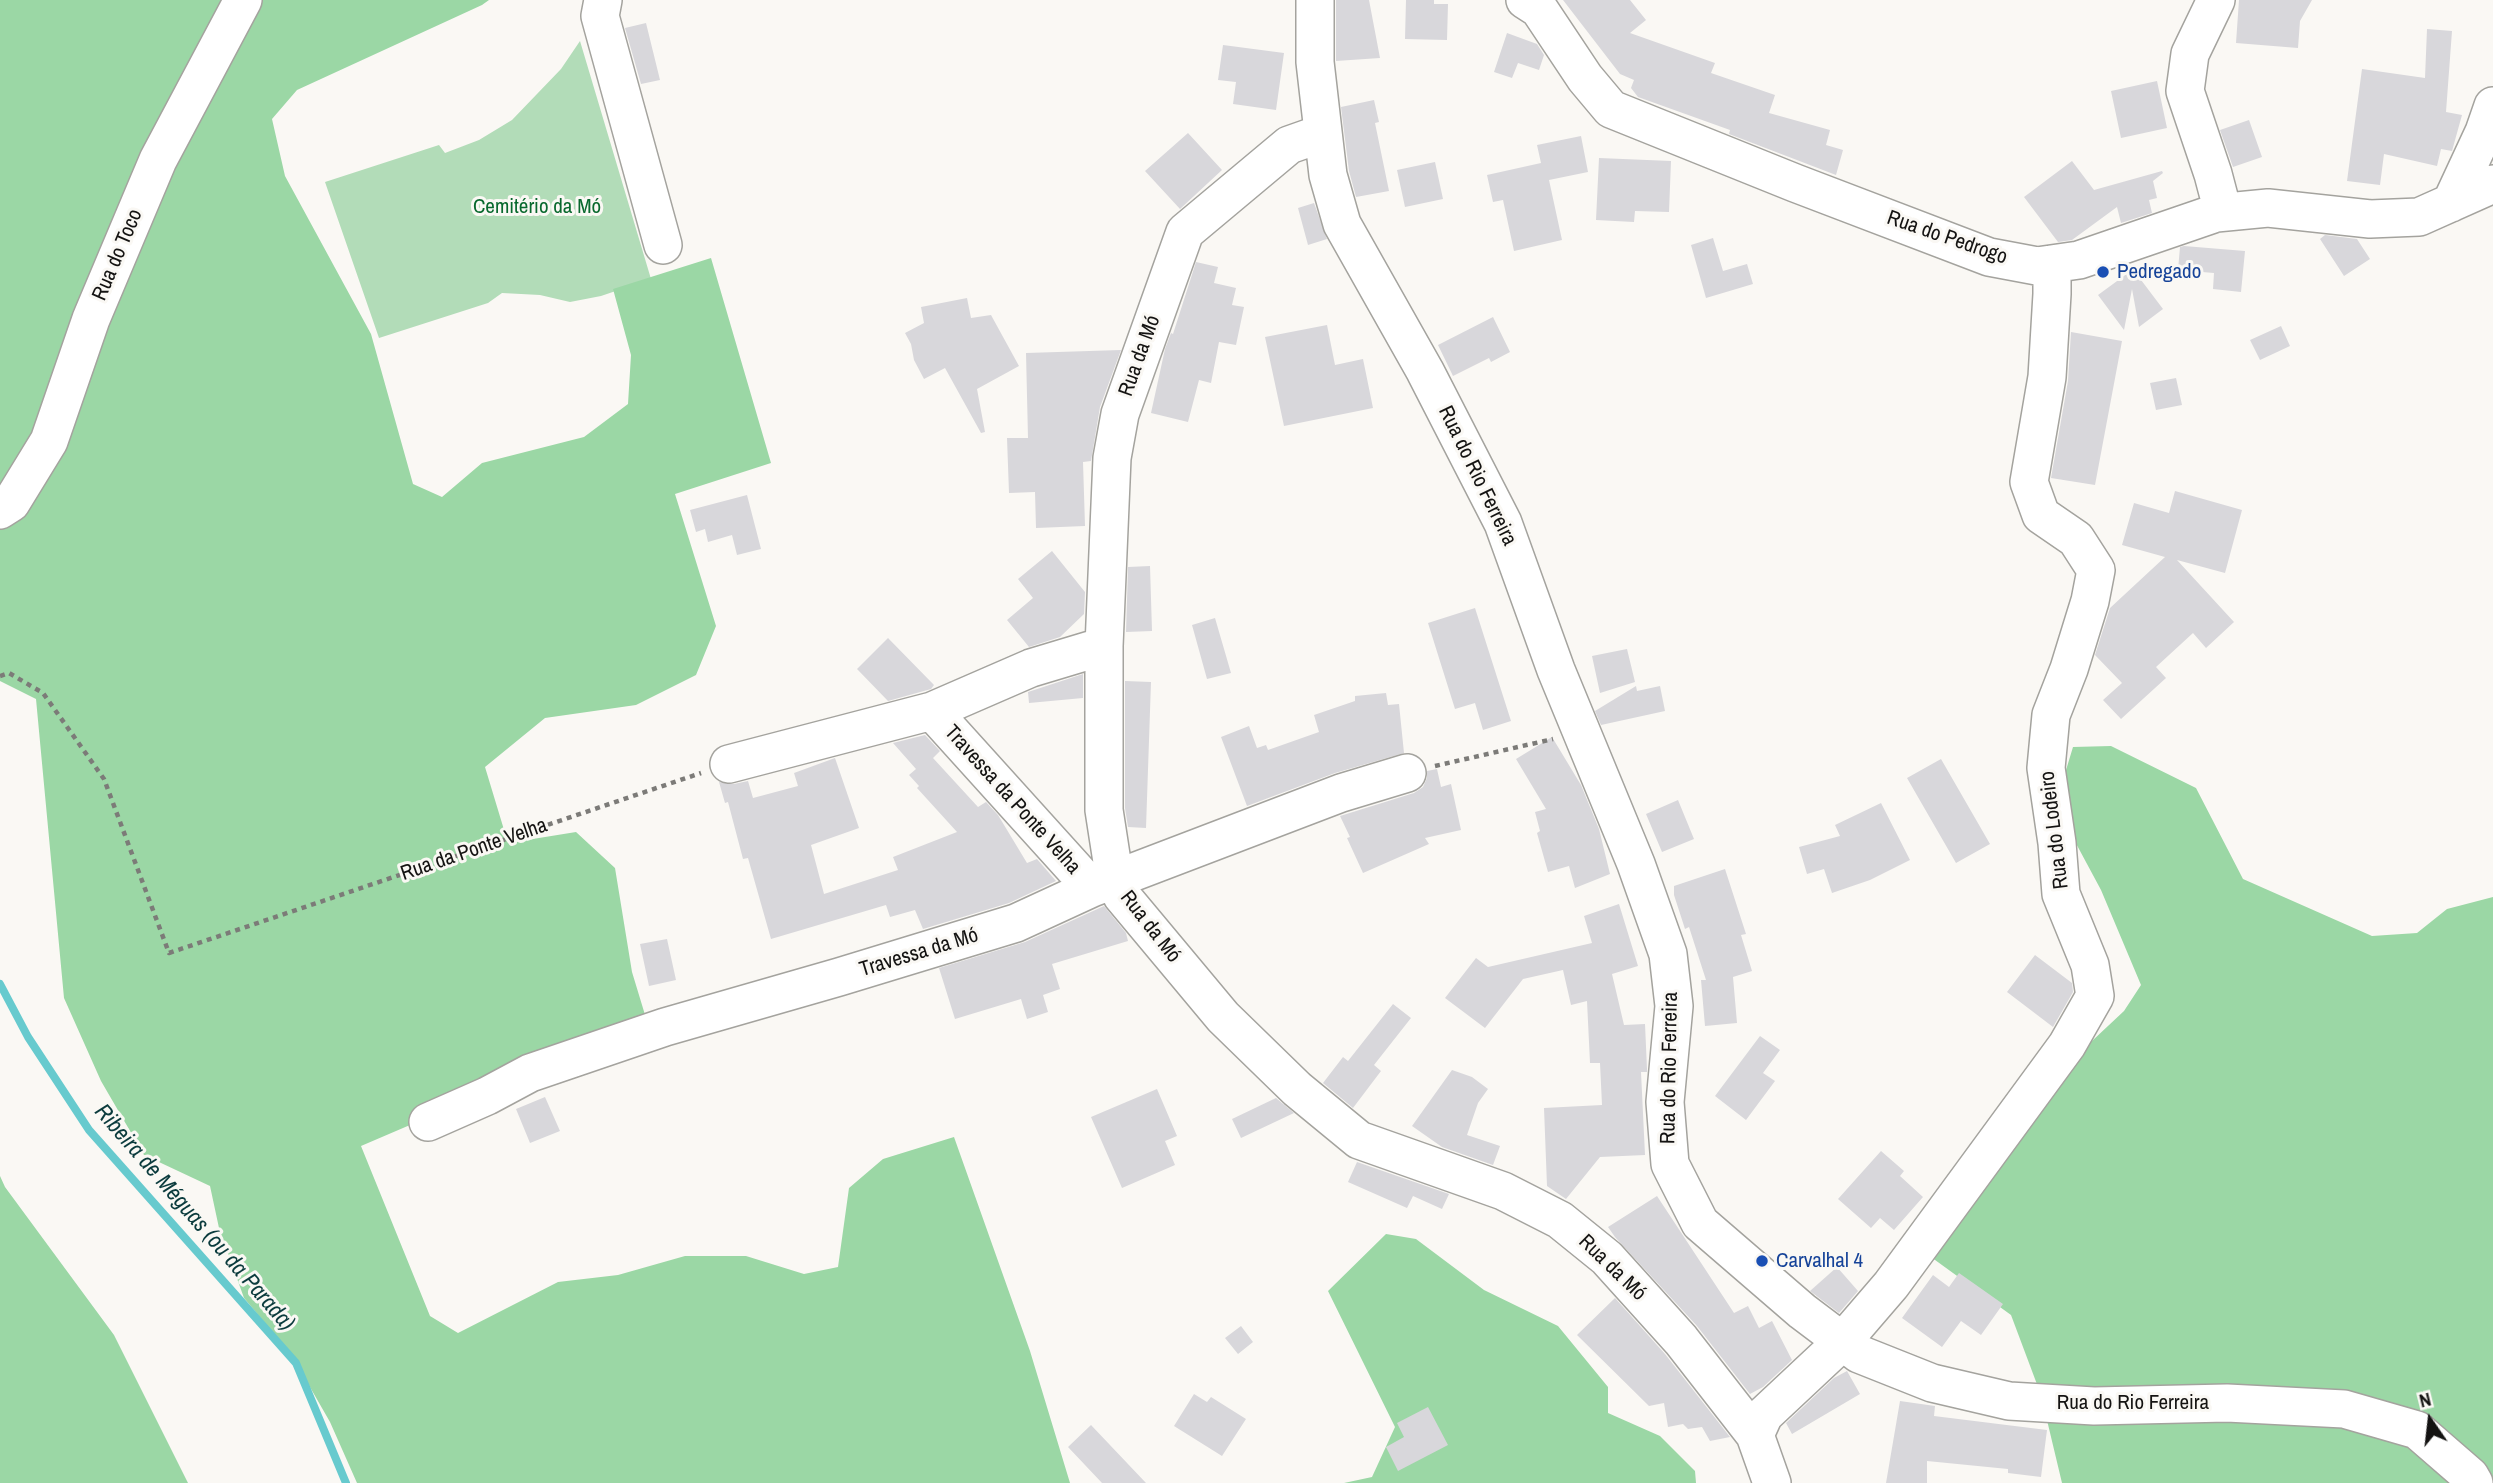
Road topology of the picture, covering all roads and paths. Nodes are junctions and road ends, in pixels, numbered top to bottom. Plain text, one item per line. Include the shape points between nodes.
1 (243, 0) edge
2 (603, 0) edge
3 (1315, 0) edge
4 (1525, 0) edge
5 (2216, 0) edge
6 (2493, 106) edge
7 (1323, 133) junction
8 (2493, 184) edge
9 (2451, 203) junction
10 (2223, 212) junction
11 (663, 245) dead end
12 (2052, 264) junction
13 (0, 510) edge
14 (1104, 646) junction
15 (0, 676) edge
16 (932, 711) junction
17 (1581, 733) junction
18 (729, 764) joint
19 (1407, 773) joint
20 (1104, 884) junction
21 (428, 1122) dead end
22 (1842, 1342) junction
23 (1755, 1435) junction
24 (1772, 1483) edge
25 (2474, 1483) edge

1 - 13 street, Rua do Toco via 158,160 91,319 49,441 11,503
2 - 11 street via 600,16
3 - 7 street, Rua do Rio Ferreira via 1315,62
4 - 12 street, Rua do Pedrogo via 1539,9 1611,109 1989,257 2037,266
5 - 10 street via 2190,54 2185,91
6 - 9 street
7 - 14 street, Rua da Mó via 1289,145 1185,232 1120,414 1112,458
7 - 17 street, Rua do Rio Ferreira via 1328,175 1342,224 1503,523
8 - 9 street, Rua do Pedrogo
9 - 10 street, Rua do Pedrogo via 2419,217 2370,219 2268,208
10 - 12 street, Rua do Pedrogo via 2078,260
12 - 22 street, Rua do Lodeiro via 2047,377 2029,482 2042,515 2076,539 2096,569 2090,601 2051,715 2046,768 2061,894 2090,965 2095,996 2067,1045 1970,1178 1891,1285
14 - 16 street via 1031,668
14 - 20 street, Rua da Mó
15 - 18 path, Rua da Ponte Velha via 9,673 43,693 104,779 169,953
16 - 18 street
16 - 20 street, Travessa da Ponte Velha
17 - 19 path
17 - 22 street, Rua do Rio Ferreira via 1668,954 1674,1006 1665,1102 1670,1164 1700,1223
19 - 20 street, Travessa da Mó via 1341,793
20 - 21 street, Travessa da Mó via 1016,923 665,1027 542,1069
20 - 23 street, Rua da Mó via 1122,896 1223,1017 1297,1089 1359,1140 1503,1191 1560,1220 1607,1258 1663,1319
22 - 23 street via 1764,1415
22 - 25 street, Rua do Rio Ferreira via 1859,1354 1932,1383 2008,1401 2344,1409 2417,1430
23 - 24 street, Rua da Mó

